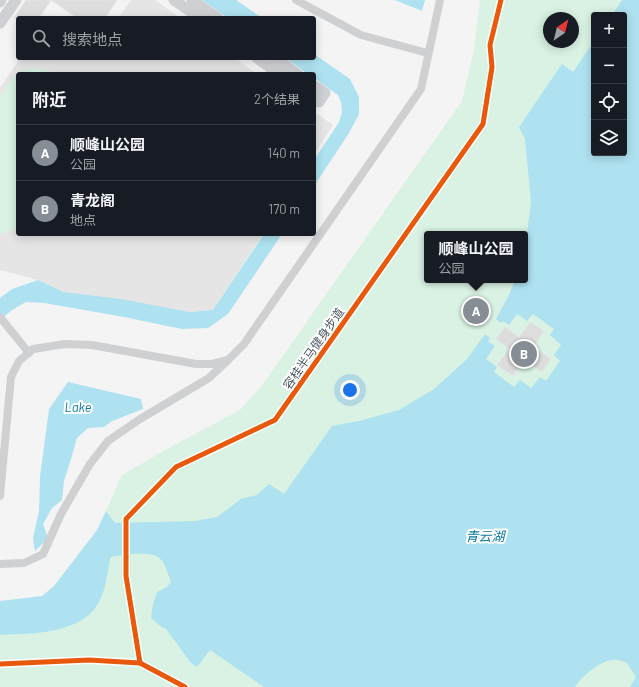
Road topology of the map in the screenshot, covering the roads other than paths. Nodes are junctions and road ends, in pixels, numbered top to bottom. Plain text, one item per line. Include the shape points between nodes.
1 (16, 0) edge
2 (174, 0) edge
3 (192, 0) edge
4 (296, 0) edge
5 (440, 0) edge
6 (197, 16) edge
7 (215, 16) edge
8 (0, 23) edge
9 (427, 53) junction
10 (260, 60) edge
11 (278, 60) edge
12 (276, 72) edge
13 (294, 72) edge
14 (316, 87) edge
15 (316, 100) edge
16 (0, 316) edge
17 (29, 353) junction
18 (228, 360) junction
19 (0, 496) edge
20 (0, 564) edge
21 (137, 662) dead end
22 (0, 664) edge

1 - 8 street
2 - 6 street
3 - 7 street
4 - 9 street via 362,35
5 - 9 street
9 - 18 street via 421,89 253,332
10 - 12 street
11 - 13 street
14 - 15 street via 325,93 319,102
16 - 17 street
17 - 18 street via 65,344 92,345 196,364
17 - 19 street via 19,361 11,377
18 - 20 street via 209,378 140,418 108,441 90,464 61,514 43,554 24,563
21 - 22 lane via 89,660

